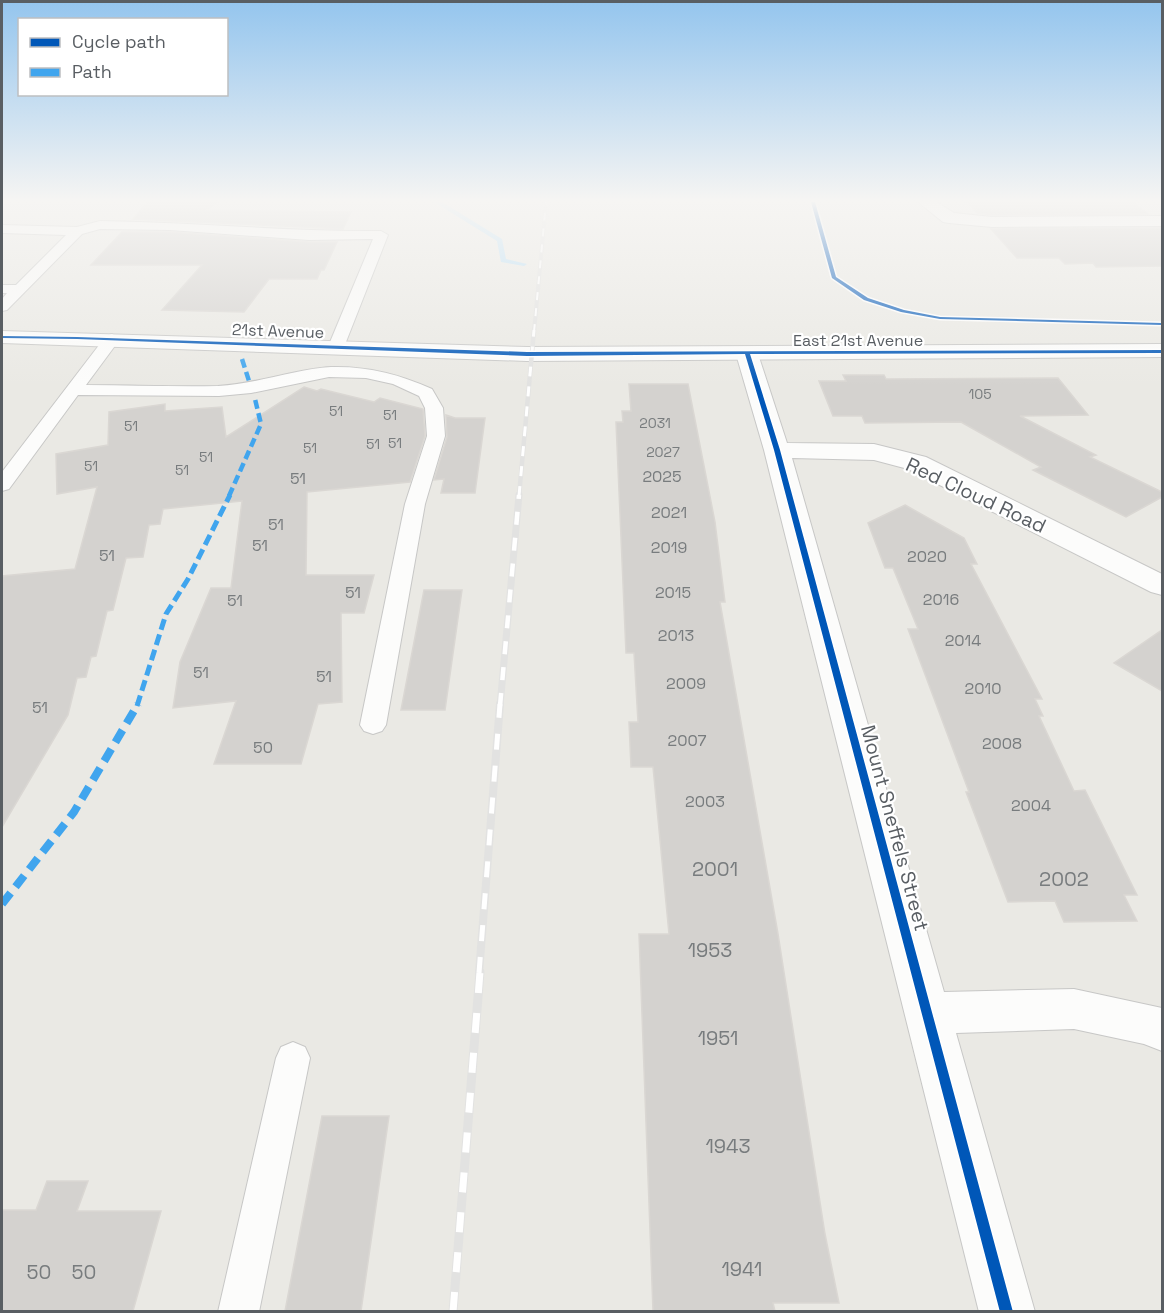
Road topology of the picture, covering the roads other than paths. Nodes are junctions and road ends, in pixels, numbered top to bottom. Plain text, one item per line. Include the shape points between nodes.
1 (45, 263) edge
2 (370, 263) edge
3 (2, 289) edge
4 (20, 289) junction
5 (2, 307) edge
6 (2, 337) edge
7 (112, 339) junction
8 (336, 347) junction
9 (1162, 351) edge
10 (554, 354) joint
11 (747, 354) junction
12 (74, 390) junction
13 (777, 450) junction
14 (2, 485) edge
15 (1162, 586) edge
16 (373, 725) dead end
17 (927, 1013) junction
18 (1162, 1030) edge
19 (293, 1058) dead end
20 (238, 1311) edge
21 (1007, 1311) edge

1 - 4 lane
2 - 8 lane
3 - 4 lane
4 - 5 lane
6 - 7 street, 21st Avenue
7 - 8 street, 21st Avenue
7 - 12 lane
8 - 10 street, 21st Avenue
9 - 11 street, East 21st Avenue
10 - 11 street, East 21st Avenue
11 - 13 street, Mount Sneffels Street
12 - 14 lane
12 - 16 lane via 219,391 329,372 366,373 398,380 426,393 434,408 436,436 415,504
13 - 15 street, Red Cloud Road via 874,452 917,463
13 - 17 street, Mount Sneffels Street
17 - 18 street via 1074,1009
17 - 21 street, Mount Sneffels Street
19 - 20 lane

